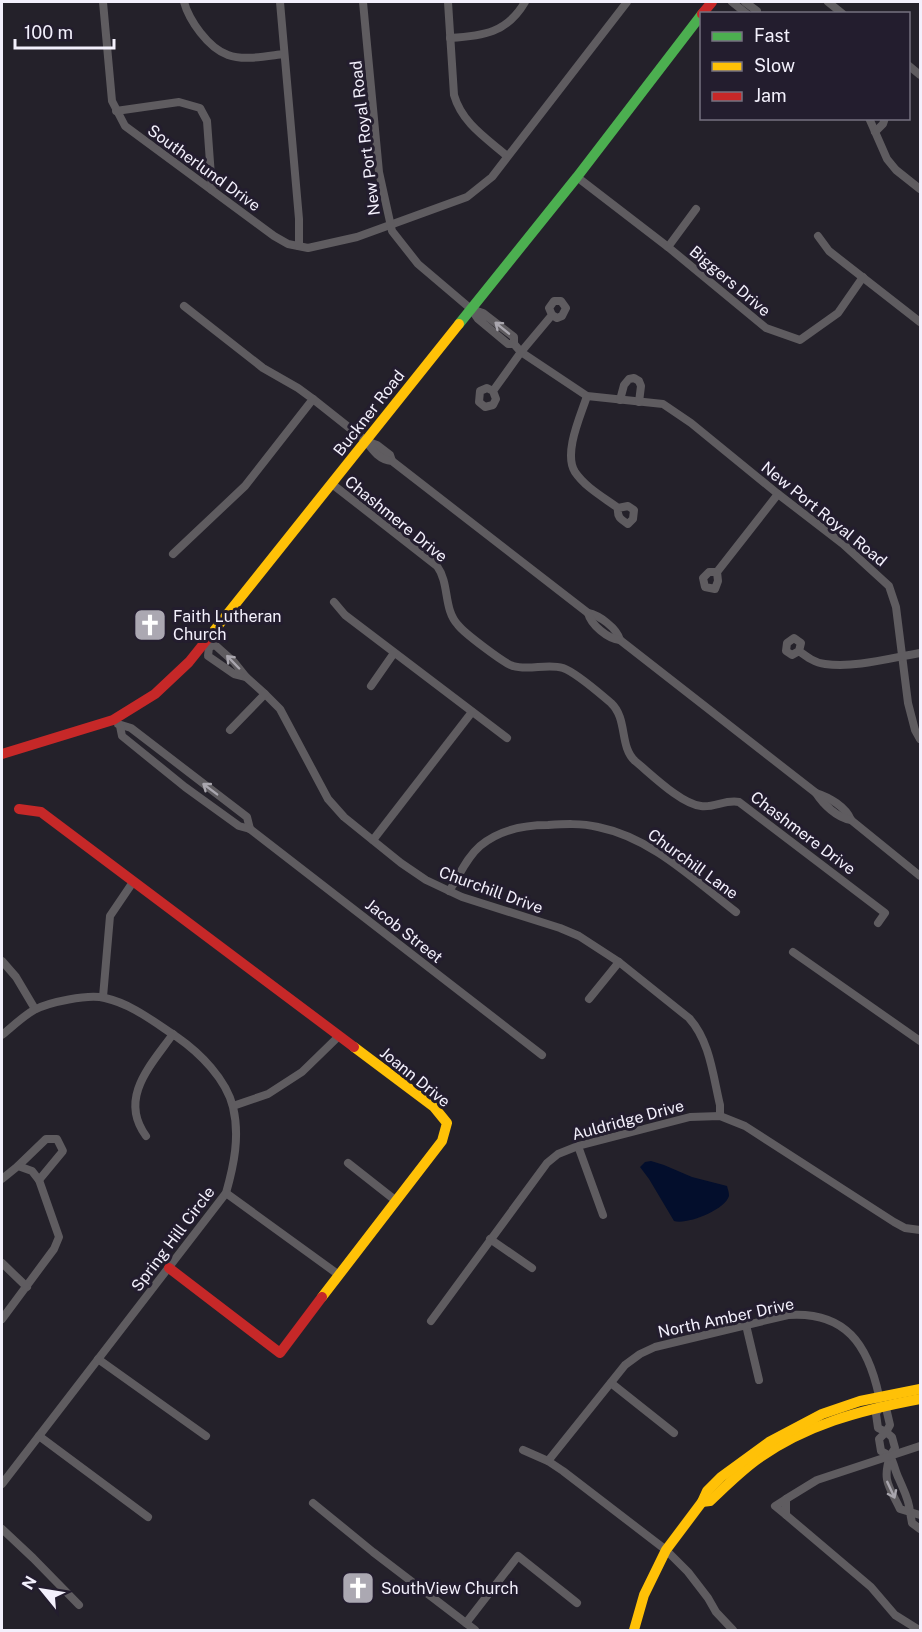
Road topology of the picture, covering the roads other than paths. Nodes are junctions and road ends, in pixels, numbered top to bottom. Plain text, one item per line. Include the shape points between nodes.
1 (103, 2) edge
2 (184, 2) edge
3 (280, 2) edge
4 (363, 2) edge
5 (448, 2) edge
6 (525, 2) edge
7 (627, 2) edge
8 (732, 2) edge
9 (745, 2) edge
10 (828, 2) edge
11 (744, 12) edge
12 (757, 12) edge
13 (840, 12) edge
14 (700, 17) edge
15 (450, 38) junction
16 (284, 54) junction
17 (116, 111) junction
18 (870, 120) edge
19 (884, 120) edge
20 (875, 132) junction
21 (507, 156) junction
22 (577, 177) junction
23 (921, 189) edge
24 (212, 190) junction
25 (696, 209) dead end
26 (389, 224) junction
27 (819, 236) dead end
28 (299, 246) junction
29 (668, 248) junction
30 (863, 277) junction
31 (184, 306) dead end
32 (471, 309) junction
33 (552, 315) dead end
34 (921, 322) edge
35 (521, 351) junction
36 (493, 391) dead end
37 (587, 396) junction
38 (313, 399) junction
39 (620, 400) junction
40 (639, 402) junction
41 (366, 441) junction
42 (332, 484) junction
43 (778, 494) junction
44 (618, 508) dead end
45 (173, 554) dead end
46 (717, 572) dead end
47 (334, 602) dead end
48 (207, 645) junction
49 (799, 651) dead end
50 (394, 653) junction
51 (921, 654) edge
52 (903, 656) junction
53 (371, 686) dead end
54 (265, 694) junction
55 (472, 712) junction
56 (116, 723) junction
57 (230, 730) dead end
58 (507, 738) dead end
59 (921, 739) edge
60 (2, 754) edge
61 (19, 809) dead end
62 (250, 829) junction
63 (373, 840) junction
64 (921, 876) edge
65 (133, 882) junction
66 (449, 891) junction
67 (736, 912) dead end
68 (878, 923) dead end
69 (793, 952) dead end
70 (2, 961) edge
71 (619, 962) junction
72 (103, 997) junction
73 (589, 999) dead end
74 (35, 1009) junction
75 (2, 1035) edge
76 (173, 1035) junction
77 (339, 1036) junction
78 (921, 1041) edge
79 (542, 1055) dead end
80 (233, 1106) junction
81 (720, 1116) junction
82 (146, 1136) dead end
83 (578, 1146) junction
84 (348, 1163) dead end
85 (18, 1166) junction
86 (2, 1179) edge
87 (39, 1180) junction
88 (226, 1193) junction
89 (395, 1200) junction
90 (603, 1215) dead end
91 (921, 1230) edge
92 (490, 1239) junction
93 (2, 1263) edge
94 (168, 1268) junction
95 (532, 1268) dead end
96 (339, 1275) junction
97 (27, 1287) junction
98 (2, 1319) edge
99 (431, 1321) dead end
100 (746, 1325) junction
101 (98, 1359) junction
102 (759, 1380) dead end
103 (610, 1383) junction
104 (921, 1389) edge
105 (921, 1399) edge
106 (880, 1401) junction
107 (674, 1432) dead end
108 (39, 1436) junction
109 (206, 1436) dead end
110 (921, 1446) edge
111 (523, 1450) dead end
112 (890, 1456) junction
113 (548, 1461) junction
114 (2, 1484) edge
115 (313, 1503) dead end
116 (910, 1512) junction
117 (921, 1515) edge
118 (148, 1517) dead end
119 (2, 1529) edge
120 (921, 1529) edge
121 (666, 1550) junction
122 (577, 1603) dead end
123 (79, 1605) dead end
124 (465, 1623) junction
125 (475, 1630) edge
126 (634, 1630) edge
127 (733, 1630) edge
128 (919, 1630) edge

1 - 17 street, Southerlund Drive
2 - 16 street via 195,25 222,52 235,56
3 - 16 street
4 - 26 street, New Port Royal Road via 379,172
5 - 15 street
6 - 15 street via 502,27 480,36
7 - 21 street, Southerlund Drive
8 - 11 street
9 - 12 street
10 - 13 street
14 - 22 street, Buckner Road
15 - 21 street via 457,106 473,128
16 - 28 street
17 - 24 street, Southerlund Drive via 125,126
17 - 24 street via 179,102 200,108 207,121
18 - 20 street
19 - 20 street
20 - 23 street via 887,159
21 - 26 street, Southerlund Drive via 492,177 467,197
22 - 29 street, Biggers Drive
22 - 32 street, Buckner Road
24 - 28 street, Southerlund Drive via 274,236
25 - 29 street
26 - 28 street, Southerlund Drive via 357,237 308,248
26 - 32 street, New Port Royal Road via 418,264
27 - 30 street via 829,251
29 - 30 street, Biggers Drive via 766,328 800,340 838,312
30 - 34 street
31 - 38 street via 263,368
32 - 35 street, New Port Royal Road via 478,319
32 - 41 street, Buckner Road
33 - 35 street
35 - 36 street
35 - 37 street, New Port Royal Road
37 - 39 street, New Port Royal Road
37 - 44 street via 571,446 573,470 586,485
38 - 41 street
38 - 45 street via 245,486
39 - 40 street, New Port Royal Road
39 - 40 street via 624,385 634,378 641,386
40 - 43 street, New Port Royal Road via 663,404
41 - 42 street, Buckner Road
41 - 64 street via 377,454 392,461 588,614 590,621 620,640 816,793 848,813 851,820
42 - 48 street, Buckner Road
42 - 68 street, Chashmere Drive via 437,566 458,625 512,666 556,667 571,673 616,709 635,761 692,804 739,802 885,912
43 - 46 street
43 - 52 street, New Port Royal Road via 889,586
47 - 50 street
48 - 54 street, Churchill Drive via 208,656 234,674 246,677
48 - 56 street, Buckner Road via 162,688
49 - 52 street via 824,664
50 - 53 street
50 - 55 street
51 - 52 street
52 - 59 street, New Port Royal Road via 908,703
54 - 57 street
54 - 63 street, Churchill Drive via 280,709 328,799
55 - 58 street
55 - 63 street
56 - 60 street, Buckner Road
56 - 62 street, Jacob Street via 122,736 185,787 239,826
62 -> 56 street, Jacob Street via 247,817 131,728
61 - 65 street, Joann Drive via 41,812
62 - 79 street, Jacob Street
63 - 66 street, Churchill Drive via 426,880
65 - 72 street via 110,916
65 - 77 street, Joann Drive
66 - 67 street, Churchill Lane via 477,848 491,837 523,827 578,824 637,839
66 - 71 street, Churchill Drive via 560,928 599,947
69 - 78 street
70 - 74 street
71 - 73 street
71 - 81 street, Churchill Drive via 678,1007 698,1028
72 - 74 street, Spring Hill Circle via 62,1001
72 - 76 street, Spring Hill Circle via 142,1013
74 - 75 street, Spring Hill Circle
76 - 80 street, Spring Hill Circle via 207,1063
76 - 82 street via 136,1094 136,1119
77 - 80 street via 302,1072 268,1094
77 - 89 street, Joann Drive via 434,1107 447,1124 442,1141
80 - 88 street, Spring Hill Circle via 237,1137
81 - 83 street, Auldridge Drive via 690,1117
81 - 91 street, Auldridge Drive via 745,1126 905,1228
83 - 90 street
83 - 92 street, Auldridge Drive via 547,1163
84 - 89 street
85 - 86 street
85 - 87 street via 32,1171
85 - 87 street via 46,1139 57,1139 63,1151
87 - 97 street via 59,1236
88 - 94 street, Spring Hill Circle
88 - 96 street
89 - 96 street, Joann Drive
92 - 95 street
92 - 99 street, Auldridge Drive
93 - 97 street
94 - 96 street, Joann Drive via 280,1353
94 - 101 street, Spring Hill Circle
97 - 98 street
100 - 102 street
100 - 103 street, North Amber Drive via 655,1347 625,1365
100 - 106 street, North Amber Drive via 802,1314 835,1323 864,1350
101 - 108 street, Spring Hill Circle
101 - 109 street
103 - 107 street
103 - 113 street, North Amber Drive
104 - 106 street
105 - 106 street
106 - 112 street, North Amber Drive via 876,1414 878,1428 886,1432 879,1439 881,1451
106 - 121 street via 821,1415 767,1443 723,1475
108 - 114 street, Spring Hill Circle
108 - 118 street
110 - 112 street
111 - 113 street
112 - 116 street via 909,1500
112 -> 116 street via 885,1472 887,1482 900,1509
112 - 128 street via 817,1480 786,1499 786,1515 871,1587 895,1615
113 - 121 street
115 - 124 street
116 - 117 street
116 - 120 street via 912,1522
119 - 123 street
121 - 126 street via 644,1596
121 - 127 street
122 - 124 street via 518,1556
124 - 125 street

